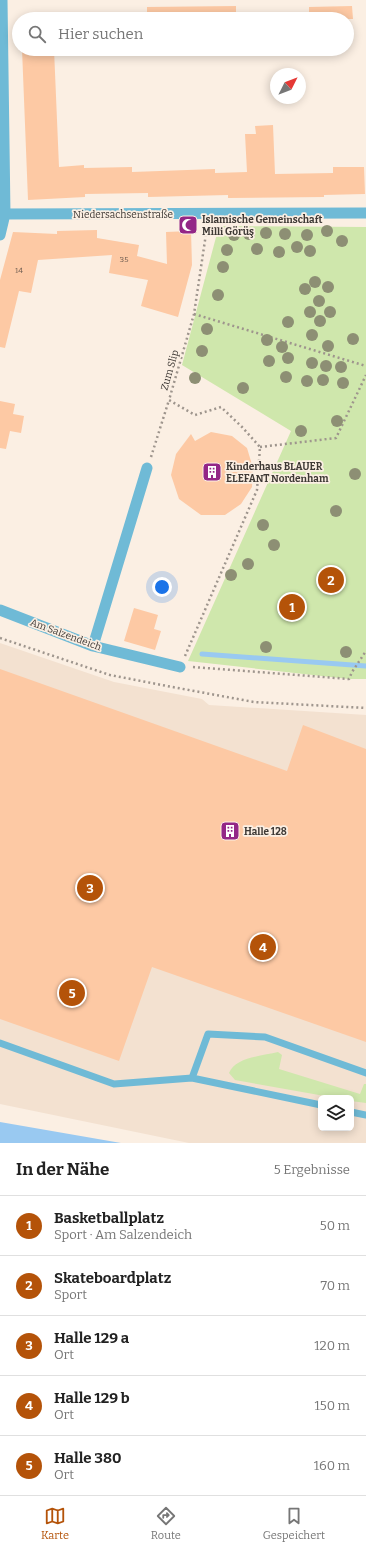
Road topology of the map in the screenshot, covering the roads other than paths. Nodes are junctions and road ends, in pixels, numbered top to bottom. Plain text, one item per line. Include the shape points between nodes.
1 (2, 0) edge
2 (366, 213) edge
3 (2, 214) edge
4 (0, 234) edge
5 (147, 468) road end
6 (0, 610) edge
7 (93, 646) junction
8 (180, 667) road end
9 (0, 1044) edge
10 (366, 1073) edge
11 (192, 1078) junction
12 (318, 1105) edge
13 (354, 1113) edge
14 (366, 1115) edge

1 - 3 street
2 - 3 street, Niedersachsenstraße
3 - 4 street
5 - 7 street
6 - 7 street, Am Salzendeich
7 - 8 street, Am Salzendeich
9 - 11 lane via 114,1084
10 - 11 lane via 265,1037 208,1034
11 - 12 lane
13 - 14 lane

